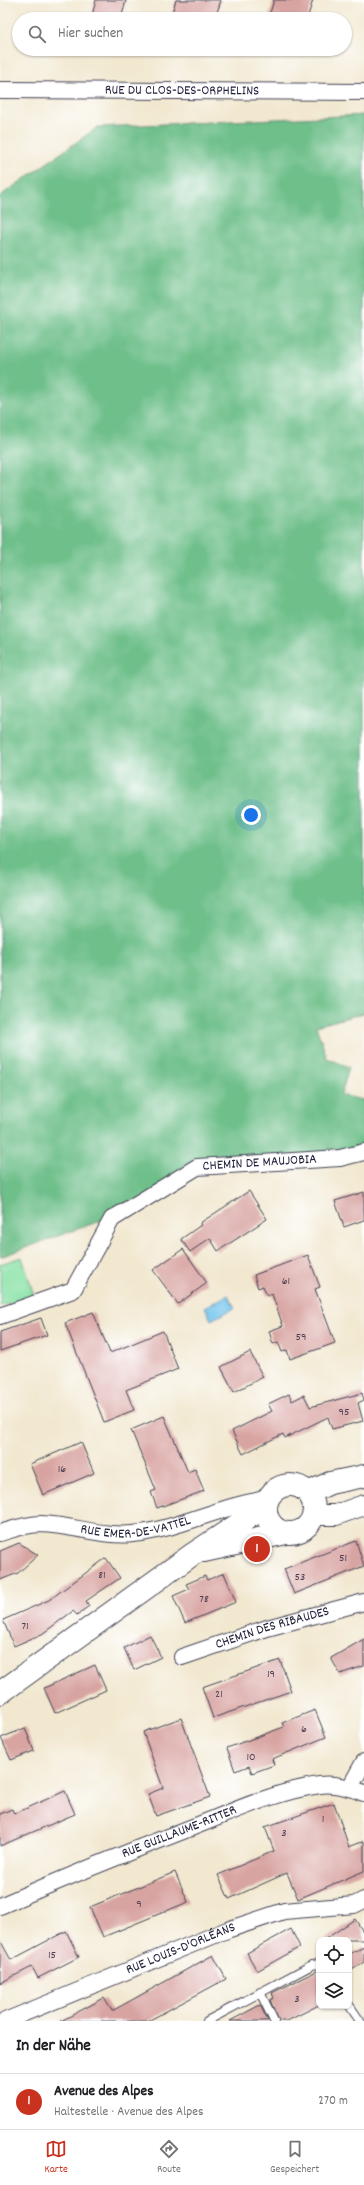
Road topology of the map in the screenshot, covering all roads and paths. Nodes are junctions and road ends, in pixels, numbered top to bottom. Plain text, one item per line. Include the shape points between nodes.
1 (0, 90) edge
2 (364, 92) edge
3 (364, 1152) edge
4 (0, 1316) edge
5 (364, 1476) edge
6 (308, 1493) junction
7 (267, 1502) junction
8 (364, 1505) edge
9 (314, 1515) junction
10 (0, 1533) edge
11 (286, 1533) junction
12 (193, 1554) junction
13 (364, 1602) edge
14 (182, 1657) dead end
15 (0, 1693) edge
16 (364, 1762) edge
17 (357, 1790) edge
18 (364, 1900) edge
19 (0, 1906) edge
20 (316, 1964) edge
21 (260, 1992) junction
22 (352, 2009) edge
23 (5, 2021) edge
24 (208, 2021) edge
25 (274, 2021) edge
26 (360, 2021) edge

1 - 2 street, RUE DU CLOS-DES-ORPHELINS
3 - 4 street, CHEMIN DE MAUJOBIA via 340,1158 197,1167 112,1219 73,1290
5 - 6 main road via 330,1483
6 - 7 main road via 302,1488 286,1485 279,1488
6 - 9 main road via 314,1507
7 - 10 street, RUE EMER-DE-VATTEL via 248,1501 168,1528 131,1534 41,1524
7 - 11 main road via 266,1513 273,1526
7 - 12 main road
8 - 9 street via 336,1515
9 - 11 main road via 300,1531
11 - 12 main road
12 - 15 main road
13 - 14 street, CHEMIN DES RIBAUDES via 267,1628
16 - 17 street
17 - 19 street, RUE GUILLAUME-RITTER via 321,1785 296,1790 235,1810 94,1865
18 - 23 street, RUE LOUIS-D'ORLÉANS via 354,1905 284,1911 227,1930
20 - 21 lane
21 - 24 lane
21 - 25 lane
22 - 26 lane

